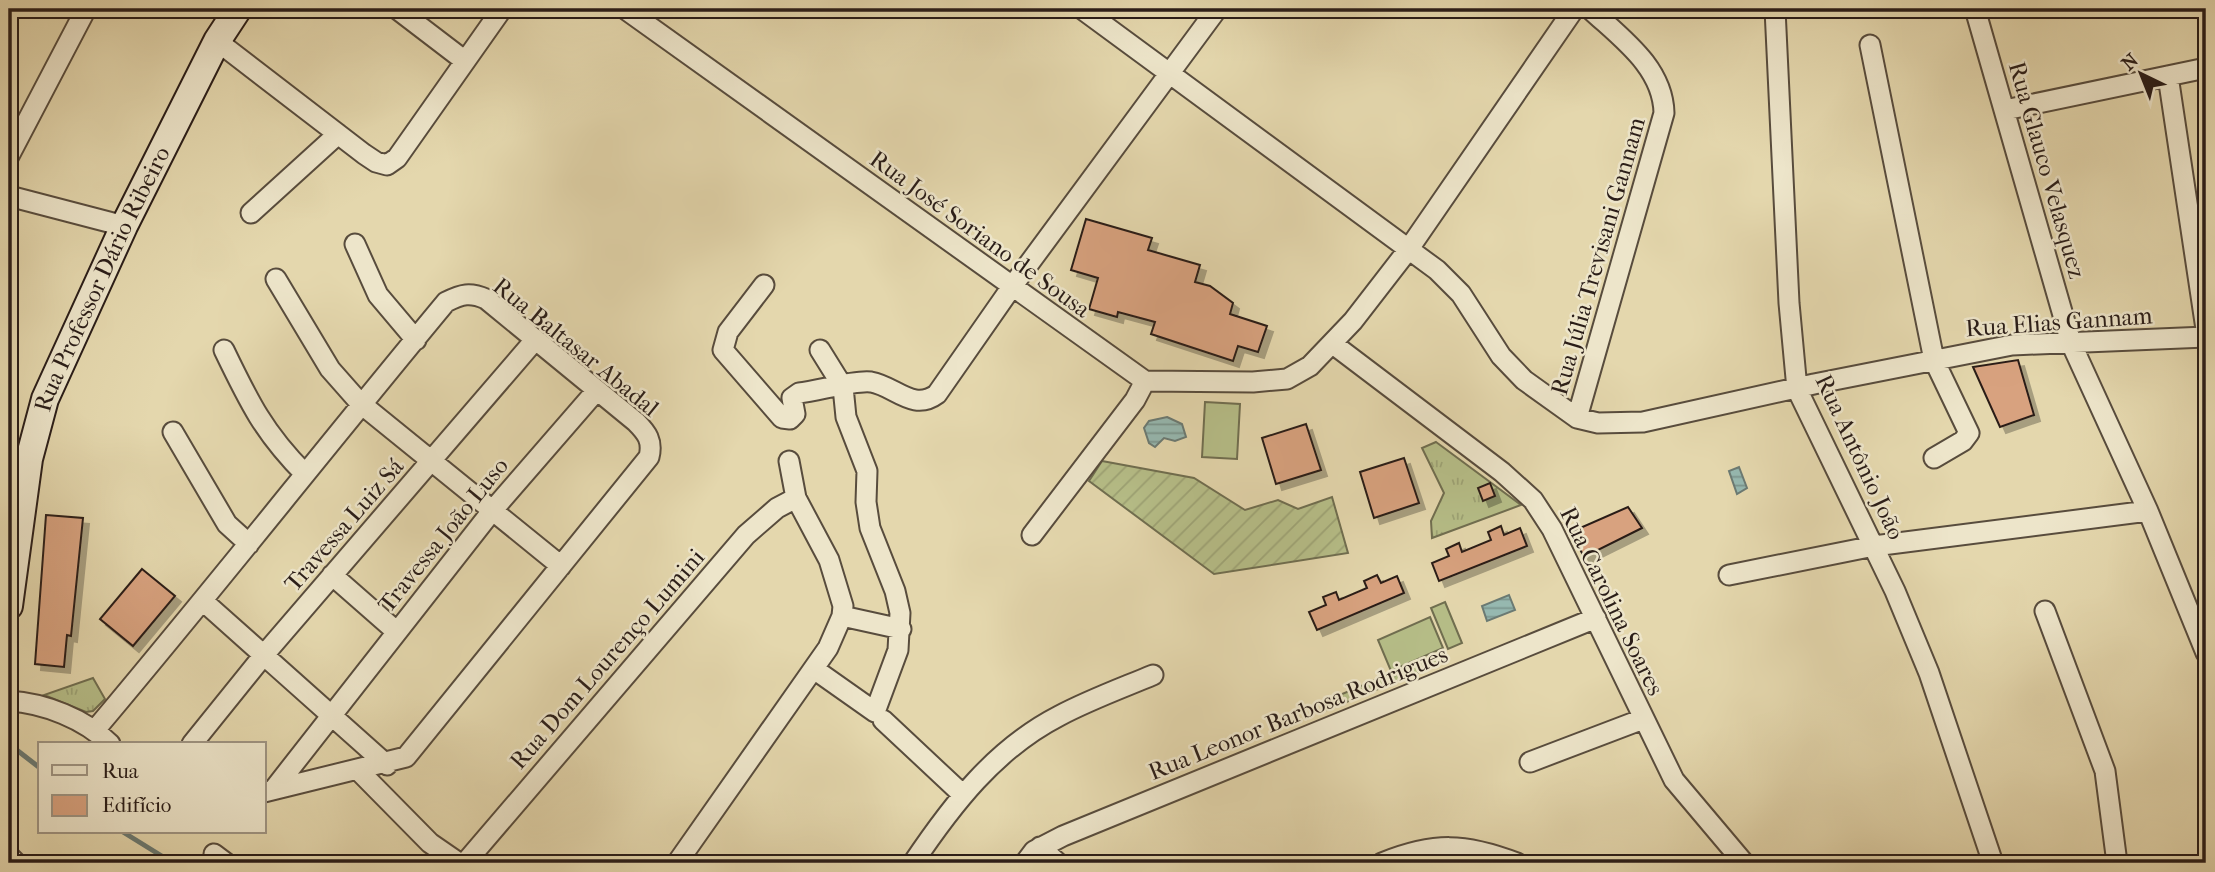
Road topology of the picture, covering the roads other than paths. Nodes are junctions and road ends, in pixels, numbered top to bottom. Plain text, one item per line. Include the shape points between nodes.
1 (86, 9) edge
2 (238, 9) edge
3 (397, 9) edge
4 (502, 9) edge
5 (625, 9) edge
6 (1082, 9) edge
7 (1217, 9) edge
8 (1574, 9) edge
9 (1590, 9) edge
10 (1775, 9) edge
11 (1975, 9) edge
12 (217, 41) junction
13 (1870, 45) dead end
14 (465, 61) junction
15 (2206, 68) edge
16 (1170, 72) junction
17 (2168, 76) junction
18 (2005, 110) junction
19 (338, 134) junction
20 (9, 156) edge
21 (9, 196) edge
22 (251, 213) dead end
23 (124, 226) junction
24 (355, 244) dead end
25 (1408, 250) junction
26 (276, 279) dead end
27 (764, 285) dead end
28 (1011, 288) junction
29 (2206, 329) edge
30 (2206, 337) edge
31 (416, 340) junction
32 (535, 340) junction
33 (2071, 343) junction
34 (1333, 344) junction
35 (225, 350) dead end
36 (820, 350) dead end
37 (1934, 360) junction
38 (1145, 382) junction
39 (843, 387) junction
40 (1797, 388) junction
41 (597, 390) junction
42 (360, 403) junction
43 (1577, 418) junction
44 (173, 432) dead end
45 (1934, 458) dead end
46 (433, 461) junction
47 (789, 461) dead end
48 (305, 474) junction
49 (796, 498) junction
50 (492, 510) junction
51 (2148, 511) junction
52 (1032, 535) dead end
53 (249, 544) junction
54 (1874, 546) junction
55 (561, 566) junction
56 (332, 575) junction
57 (1729, 575) dead end
58 (2206, 598) edge
59 (203, 601) junction
60 (2186, 601) junction
61 (9, 606) edge
62 (2045, 611) dead end
63 (842, 616) junction
64 (1596, 618) junction
65 (901, 629) junction
66 (397, 632) junction
67 (2206, 653) edge
68 (262, 656) junction
69 (814, 669) junction
70 (1153, 675) dead end
71 (9, 701) edge
72 (332, 715) junction
73 (879, 716) junction
74 (1643, 719) junction
75 (95, 730) junction
76 (108, 742) edge
77 (194, 742) edge
78 (1530, 762) dead end
79 (387, 765) junction
80 (359, 771) junction
81 (269, 791) edge
82 (961, 793) junction
83 (1040, 847) junction
84 (9, 856) edge
85 (16, 863) edge
86 (459, 863) edge
87 (465, 863) edge
88 (677, 863) edge
89 (913, 863) edge
90 (1026, 863) edge
91 (1058, 863) edge
92 (1382, 863) edge
93 (1517, 863) edge
94 (1744, 863) edge
95 (1993, 863) edge
96 (2117, 863) edge

1 - 20 street
2 - 12 street, Rua Professor Dário Ribeiro
3 - 14 street
4 - 14 street
5 - 28 street, Rua José Soriano de Sousa
6 - 16 street, Rua Elias Gannam
7 - 16 street
8 - 25 street
9 - 43 street, Rua Júlia Trevisani Gannam via 1653,73 1661,86 1664,113
10 - 40 street, Rua Antônio João
11 - 18 street, Rua Glauco Velasquez
12 - 19 street
12 - 23 street, Rua Professor Dário Ribeiro
13 - 37 street
14 - 19 street via 397,158 387,164 376,162
15 - 17 street
16 - 25 street, Rua Elias Gannam
16 - 28 street
17 - 18 street
17 - 29 street
18 - 33 street, Rua Glauco Velasquez
19 - 22 street
21 - 23 street
23 - 61 street, Rua Professor Dário Ribeiro via 45,399 29,459
24 - 31 street via 378,295
25 - 34 street
25 - 43 street, Rua Elias Gannam via 1461,294 1501,355 1524,380
26 - 42 street via 330,369
27 - 39 street via 728,331 723,350 727,358 785,420 795,414 794,395
28 - 38 street, Rua José Soriano de Sousa
28 - 39 street via 937,394 924,402 872,382
30 - 33 street, Rua Elias Gannam
31 - 32 street, Rua Baltasar Abadal via 446,302 473,293
31 - 42 street, Rua Baltasar Abadal
32 - 41 street, Rua Baltasar Abadal
32 - 46 street, Travessa Luiz Sá
33 - 37 street, Rua Elias Gannam via 2012,345
33 - 51 street, Rua Glauco Velasquez
34 - 38 street via 1310,366 1287,379
34 - 64 street, Rua Carolina Soares via 1533,500
35 - 48 street via 257,417 277,447
36 - 39 street
37 - 40 street, Rua Elias Gannam
37 - 45 street via 1969,433
38 - 52 street
39 - 65 street via 846,417 867,471 870,528 895,591
40 - 43 street, Rua Elias Gannam via 1643,422 1598,423
40 - 54 street, Rua Antônio João
41 - 50 street, Travessa João Luso
41 - 55 street, Rua Baltasar Abadal via 641,428 652,446 649,457
42 - 46 street
42 - 48 street, Rua Baltasar Abadal
44 - 53 street via 226,524
46 - 50 street
46 - 56 street, Travessa Luiz Sá
47 - 49 street
48 - 53 street, Rua Baltasar Abadal
49 - 63 street via 829,560
49 - 87 street, Rua Dom Lourenço Lumini via 746,535
50 - 55 street
50 - 66 street, Travessa João Luso
51 - 54 street
51 - 60 street, Rua Glauco Velasquez
53 - 59 street, Rua Baltasar Abadal
54 - 57 street
54 - 95 street, Rua Antônio João via 1929,673
55 - 79 street, Rua Baltasar Abadal via 416,747
56 - 66 street
56 - 68 street, Travessa Luiz Sá
58 - 60 street
59 - 68 street
59 - 75 street, Rua Baltasar Abadal
60 - 67 street, Rua Glauco Velasquez
62 - 96 street via 2105,771
63 - 65 street
63 - 69 street
64 - 74 street, Rua Carolina Soares
64 - 83 street, Rua Leonor Barbosa Rodrigues
65 - 73 street
66 - 72 street, Travessa João Luso
68 - 72 street
68 - 77 street, Travessa Luiz Sá
69 - 73 street
69 - 88 street
70 - 82 street via 1059,716 999,757
71 - 75 street via 46,709
72 - 79 street
72 - 81 street, Travessa João Luso
73 - 82 street
74 - 78 street
74 - 94 street, Rua Carolina Soares via 1674,780
75 - 76 street
79 - 80 street, Rua Baltasar Abadal
80 - 81 street, Rua Baltasar Abadal
80 - 86 street via 430,843
82 - 89 street
83 - 90 street, Rua Leonor Barbosa Rodrigues
83 - 91 street
84 - 85 street
92 - 93 street via 1443,846 1472,848

